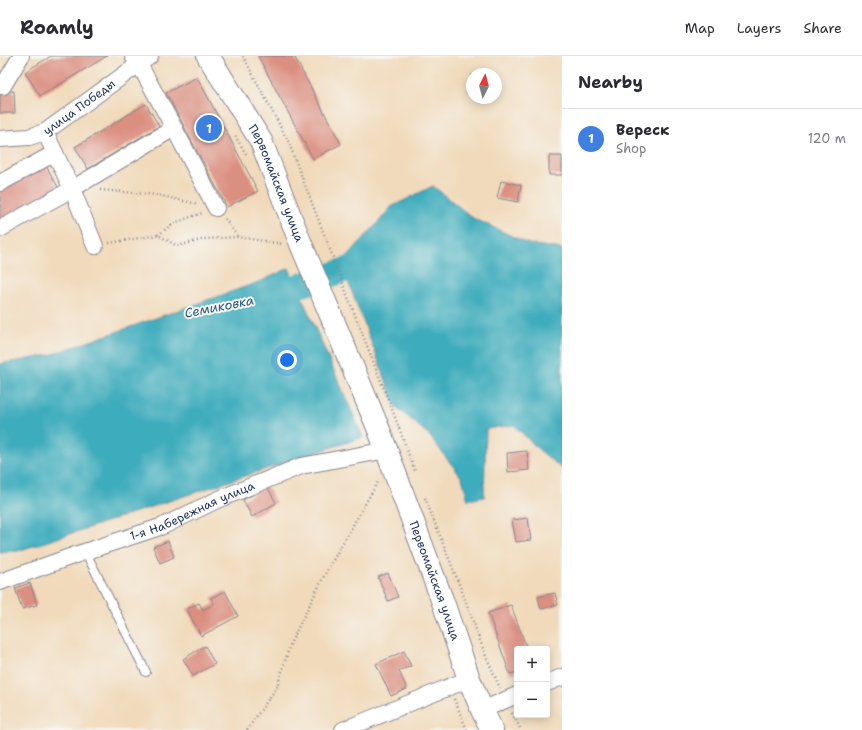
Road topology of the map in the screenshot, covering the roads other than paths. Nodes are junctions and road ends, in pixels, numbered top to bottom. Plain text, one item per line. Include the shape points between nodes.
1 (21, 56) edge
2 (208, 56) edge
3 (141, 59) edge
4 (0, 86) edge
5 (174, 128) junction
6 (45, 132) junction
7 (0, 139) edge
8 (55, 153) junction
9 (0, 183) edge
10 (72, 189) junction
11 (216, 208) road end
12 (0, 229) edge
13 (95, 246) road end
14 (386, 447) junction
15 (85, 552) junction
16 (0, 582) edge
17 (146, 672) dead end
18 (562, 677) edge
19 (469, 679) junction
20 (550, 682) edge
21 (514, 696) edge
22 (482, 710) junction
23 (343, 730) edge
24 (492, 730) edge

1 - 4 street via 3,86
2 - 14 main road, Первомайская улица via 261,141 295,244 332,317
3 - 5 street
3 - 6 street, улица Победы
5 - 10 street
5 - 11 street
6 - 7 street, улица Победы via 29,137
6 - 8 street
8 - 9 street
8 - 10 street
10 - 12 street
10 - 13 street
14 - 15 street, 1-я Набережная улица via 301,466 217,500 163,526
14 - 19 main road, Первомайская улица
15 - 16 street, 1-я Набережная улица
15 - 17 lane
18 - 20 street
19 - 22 main road, Первомайская улица
19 - 23 street
21 - 22 street
22 - 24 main road, Первомайская улица

